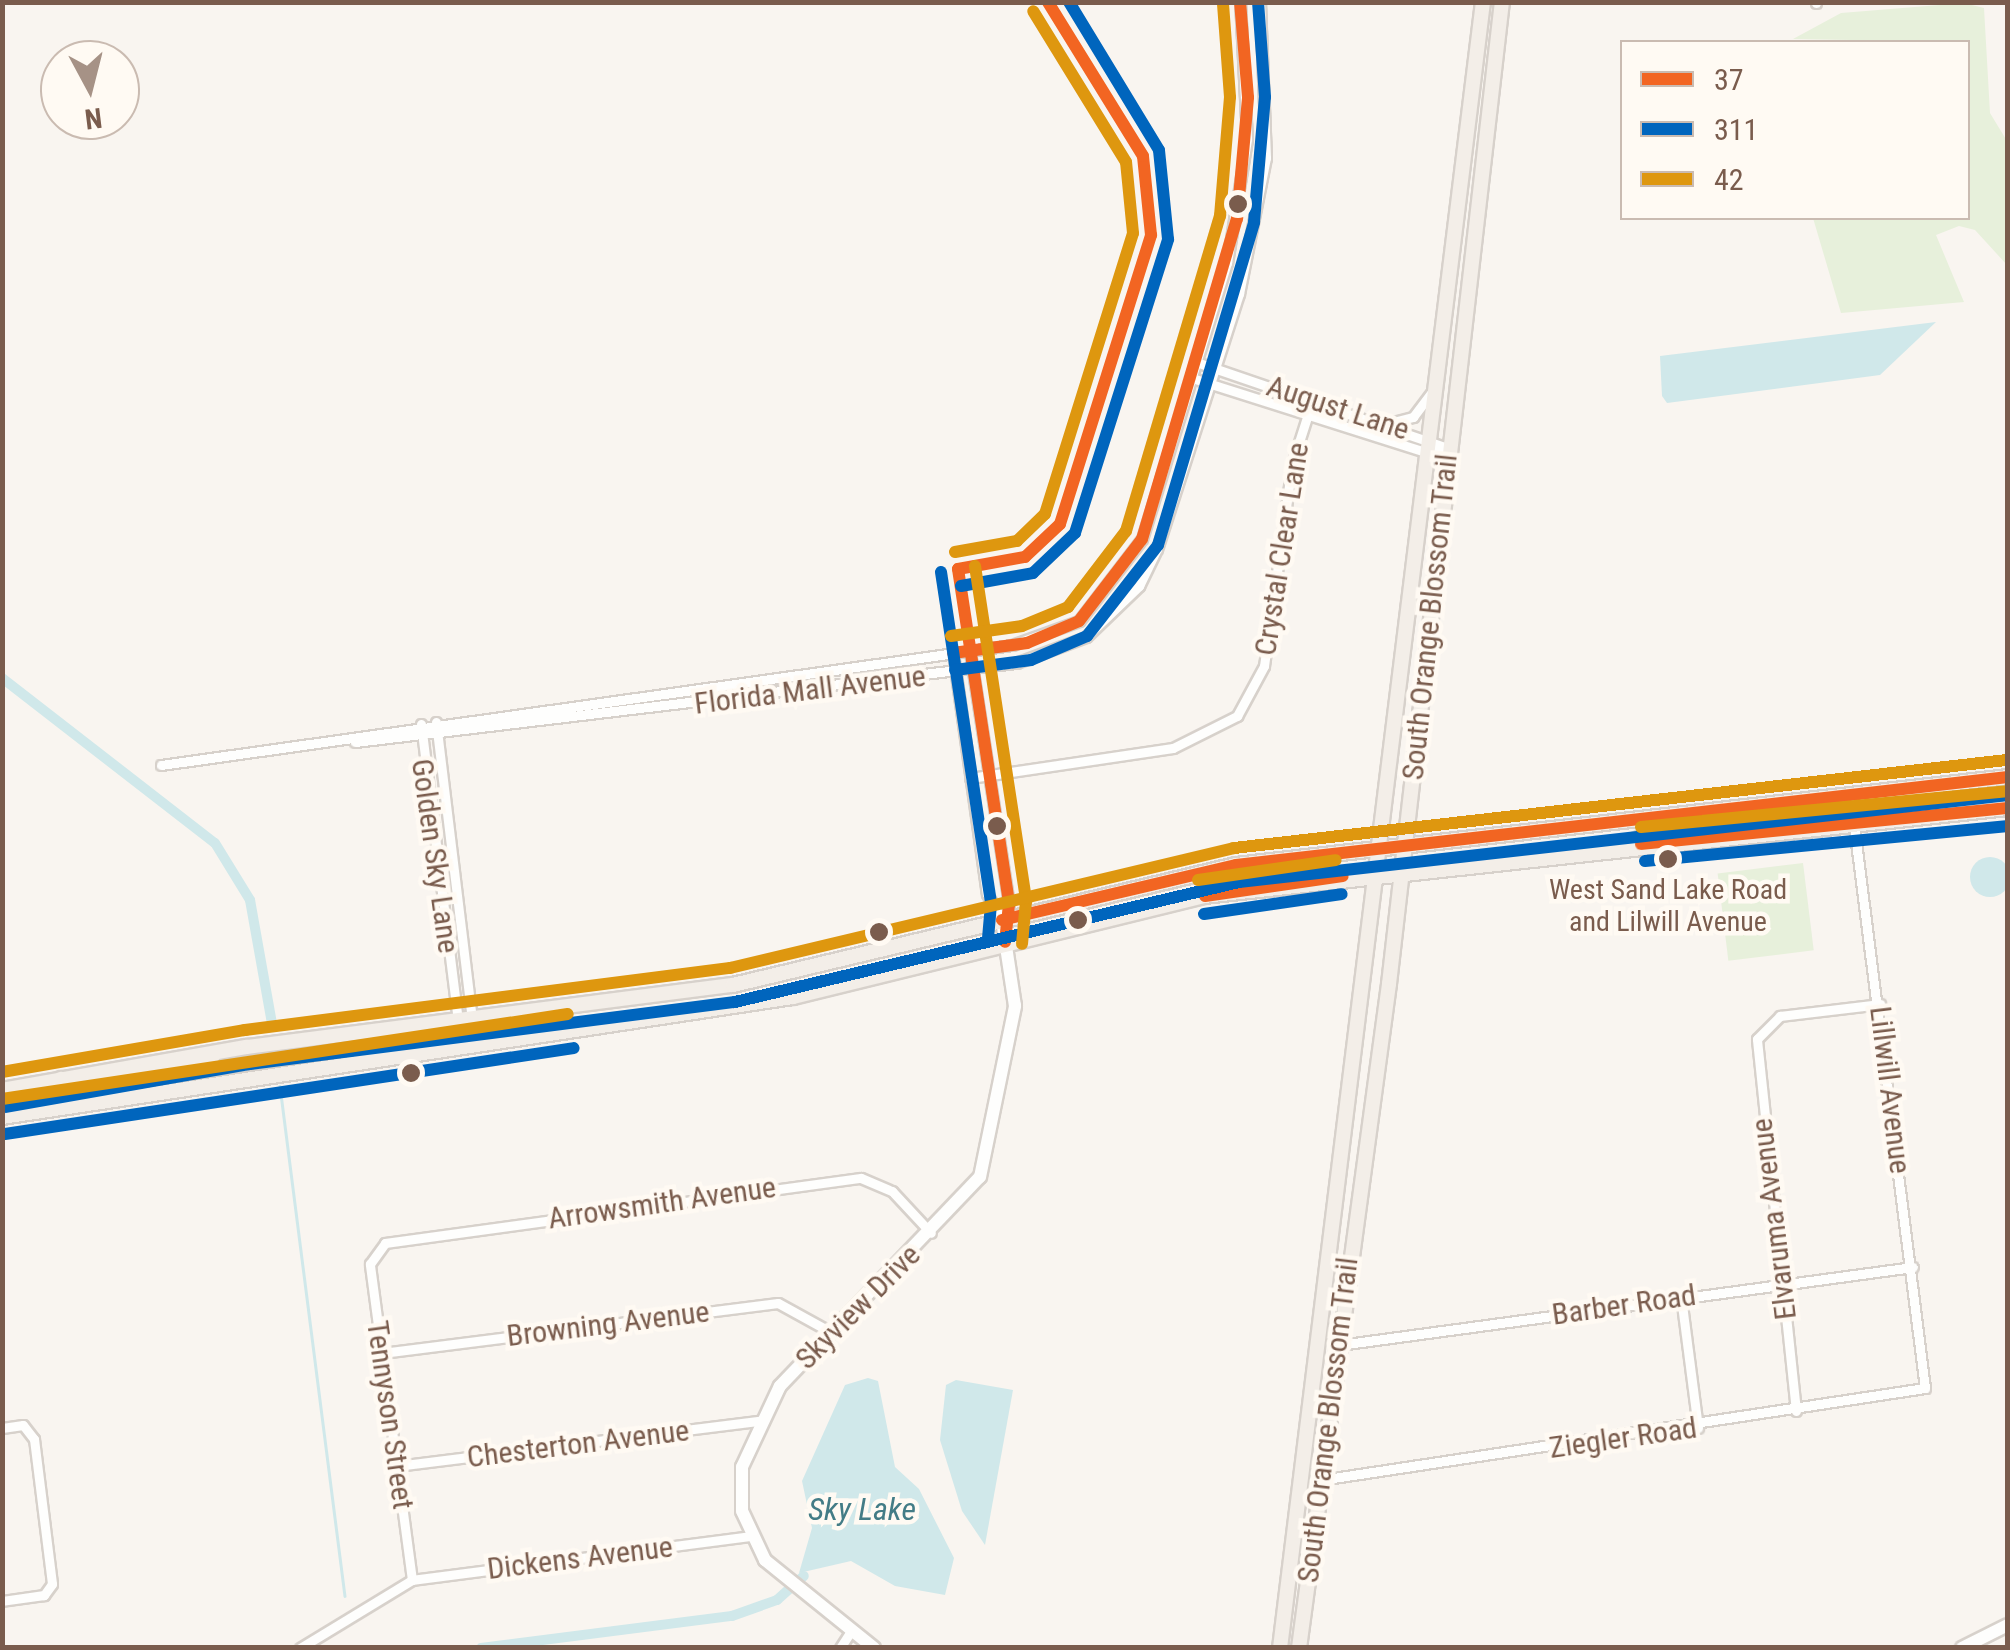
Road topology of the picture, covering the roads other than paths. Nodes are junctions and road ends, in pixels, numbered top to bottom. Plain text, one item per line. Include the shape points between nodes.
1 (1240, 2) edge
2 (1260, 2) edge
3 (1482, 2) edge
4 (1502, 2) edge
5 (1199, 363) junction
6 (1216, 368) junction
7 (1192, 378) junction
8 (1211, 384) junction
9 (1432, 392) junction
10 (1313, 398) junction
11 (1306, 415) junction
12 (1385, 422) junction
13 (1426, 445) junction
14 (1448, 449) junction
15 (970, 651) junction
16 (953, 653) junction
17 (972, 669) junction
18 (954, 672) junction
19 (555, 706) junction
20 (436, 722) junction
21 (557, 723) junction
22 (420, 724) junction
23 (437, 739) junction
24 (420, 741) junction
25 (332, 742) junction
26 (161, 765) dead end
27 (988, 776) junction
28 (2008, 777) edge
29 (970, 778) junction
30 (1850, 791) junction
31 (1747, 804) junction
32 (2008, 808) edge
33 (1856, 821) junction
34 (1406, 843) junction
35 (1378, 845) junction
36 (1618, 847) junction
37 (1402, 870) junction
38 (1374, 873) junction
39 (1002, 920) junction
40 (1005, 943) junction
41 (791, 974) junction
42 (793, 997) junction
43 (1880, 1004) junction
44 (474, 1017) junction
45 (457, 1020) junction
46 (468, 1046) junction
47 (222, 1050) junction
48 (61, 1078) junction
49 (2, 1090) edge
50 (63, 1106) junction
51 (2, 1108) edge
52 (2, 1117) edge
53 (932, 1233) junction
54 (376, 1251) joint
55 (1912, 1267) junction
56 (1782, 1283) junction
57 (1681, 1298) junction
58 (1320, 1320) junction
59 (827, 1330) junction
60 (1318, 1344) junction
61 (1336, 1345) junction
62 (382, 1353) junction
63 (1333, 1372) junction
64 (1924, 1388) joint
65 (1796, 1411) junction
66 (759, 1421) junction
67 (2, 1428) edge
68 (1698, 1428) junction
69 (397, 1466) junction
70 (1320, 1480) junction
71 (749, 1536) junction
72 (412, 1580) junction
73 (2, 1601) edge
74 (2008, 1625) edge
75 (849, 1634) junction
76 (300, 1648) edge
77 (840, 1648) edge
78 (874, 1648) edge
79 (1280, 1648) edge
80 (1299, 1648) edge
81 (1962, 1648) edge

1 - 5 street, Florida Mall Avenue via 1244,174
2 - 6 street, Florida Mall Avenue via 1264,177
3 - 9 main road, South Orange Blossom Trail
4 - 14 main road, South Orange Blossom Trail
5 - 6 street, August Lane
5 - 7 street, Florida Mall Avenue
6 - 8 street, Florida Mall Avenue
6 - 10 street, August Lane
7 - 8 street, August Lane
7 - 15 street, Florida Mall Avenue via 1142,540 1106,596 1054,634
8 - 11 street, August Lane
8 - 17 street, Florida Mall Avenue via 1138,586 1060,651
9 - 12 street via 1413,417
9 - 13 main road, South Orange Blossom Trail
10 - 11 street, Crystal Clear Lane
10 - 12 street, August Lane
11 - 13 street, August Lane
11 - 27 street, Crystal Clear Lane via 1264,666 1237,716 1173,748
12 - 13 street, August Lane
13 - 14 street, August Lane
13 - 35 main road, South Orange Blossom Trail
14 - 34 main road, South Orange Blossom Trail
15 - 16 street, Florida Mall Avenue
15 - 17 street
16 - 18 street
16 - 19 street, Florida Mall Avenue
17 - 18 street, Florida Mall Avenue
17 - 27 street
18 - 21 street, Florida Mall Avenue
18 - 29 street
19 - 20 street, Florida Mall Avenue
19 - 21 street
20 - 22 street, Florida Mall Avenue
20 - 23 street, Golden Sky Lane
21 - 23 street, Florida Mall Avenue
22 - 24 street, Golden Sky Lane
22 - 25 street, Florida Mall Avenue
23 - 24 street, Florida Mall Avenue
23 - 44 street, Golden Sky Lane
24 - 25 street, Florida Mall Avenue
24 - 45 street, Golden Sky Lane
25 - 26 street, Florida Mall Avenue
27 - 29 street, Crystal Clear Lane
27 - 39 street via 1009,904
28 - 30 main road
29 - 39 street via 990,909
30 - 31 main road
30 - 33 street, Lillwill Avenue
31 - 34 main road
31 - 36 main road via 1644,831
32 - 33 main road
33 - 36 main road
33 - 43 street, Lillwill Avenue
34 - 35 main road
34 - 37 main road, South Orange Blossom Trail
35 - 38 main road, South Orange Blossom Trail
35 - 39 main road via 1166,878
36 - 37 main road
37 - 38 main road
37 - 61 main road, South Orange Blossom Trail
38 - 40 main road via 1160,904
38 - 58 main road, South Orange Blossom Trail
39 - 40 street, Skyview Drive
39 - 41 main road
40 - 42 main road
40 - 53 street, Skyview Drive via 1015,1006 994,1133 980,1177
41 - 42 main road
41 - 44 main road
42 - 46 main road
43 - 55 street, Lillwill Avenue
43 - 56 street, Elvaruma Avenue via 1780,1016 1760,1027 1755,1055
44 - 45 main road
44 - 46 street, Golden Sky Lane
45 - 46 street, Golden Sky Lane
45 - 47 main road
46 - 50 main road
47 - 48 main road
47 - 50 main road via 199,1064 80,1086
48 - 49 main road
48 - 51 main road via 48,1100
50 - 52 main road
53 - 54 street, Arrowsmith Avenue via 892,1191 861,1178 401,1237
53 - 59 street, Skyview Drive
54 - 62 street, Tennyson Street
55 - 56 street, Barber Road
55 - 64 street, Lillwill Avenue
56 - 57 street, Barber Road
56 - 65 street, Elvaruma Avenue
57 - 61 street, Barber Road
57 - 68 street
58 - 60 main road, South Orange Blossom Trail
58 - 61 main road
59 - 62 street, Browning Avenue via 778,1303
59 - 66 street, Skyview Drive
60 - 63 main road
60 - 79 main road, South Orange Blossom Trail
61 - 63 main road, South Orange Blossom Trail
62 - 69 street, Tennyson Street
63 - 70 main road, South Orange Blossom Trail
64 - 65 street, Ziegler Road
65 - 68 street, Ziegler Road
66 - 69 street, Chesterton Avenue
66 - 71 street, Skyview Drive via 742,1466
67 - 73 street via 23,1425 34,1439 52,1584 44,1596
68 - 70 street, Ziegler Road
69 - 72 street, Tennyson Street
70 - 80 main road, South Orange Blossom Trail
71 - 72 street, Dickens Avenue
71 - 75 street via 783,1580
72 - 76 street
74 - 81 street
75 - 77 street
75 - 78 street

